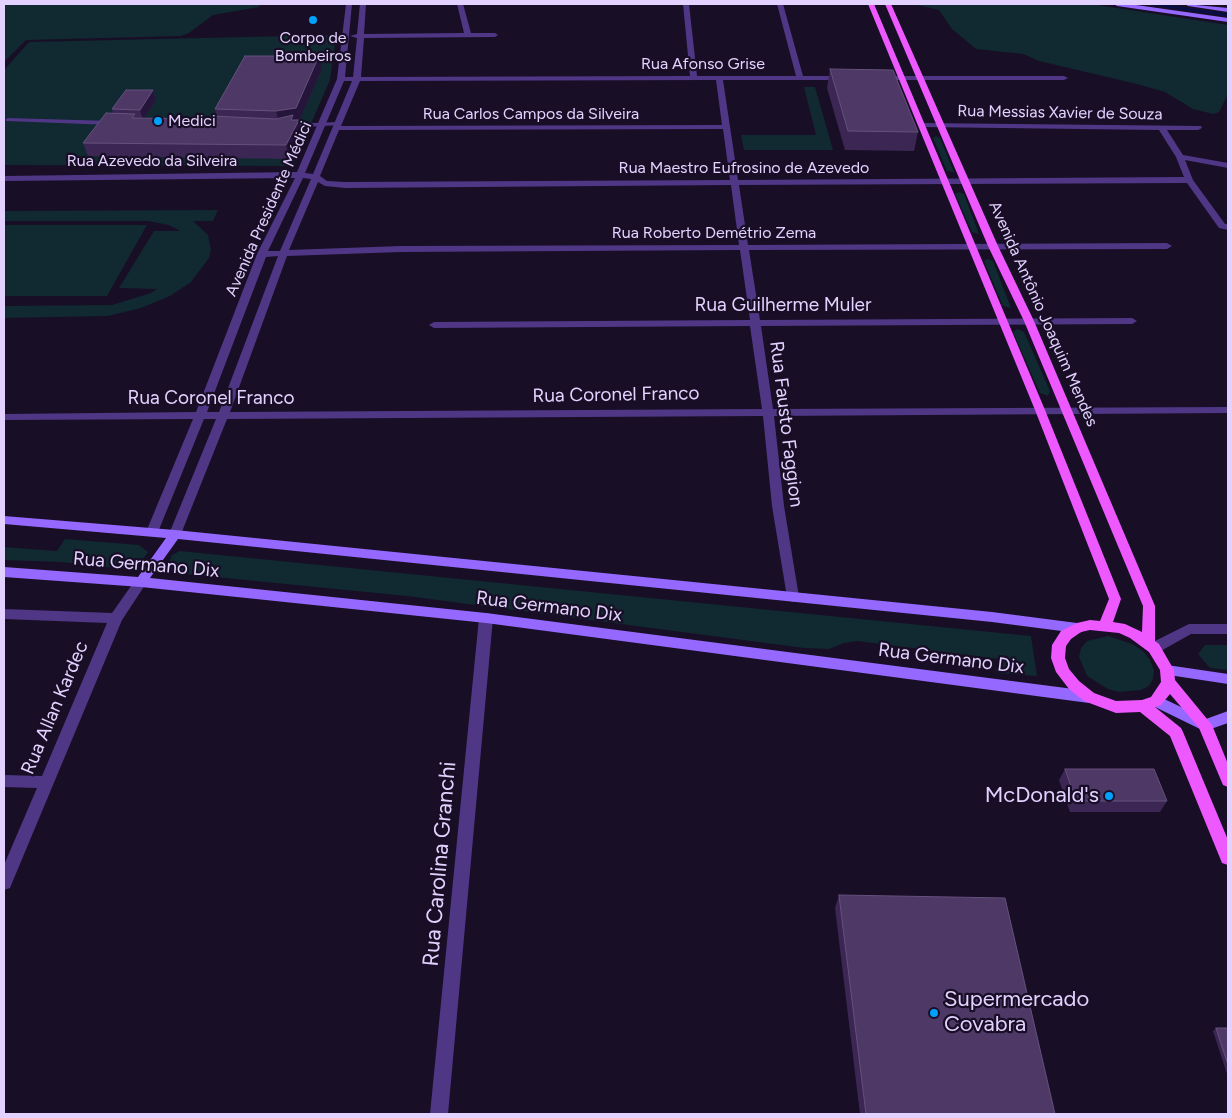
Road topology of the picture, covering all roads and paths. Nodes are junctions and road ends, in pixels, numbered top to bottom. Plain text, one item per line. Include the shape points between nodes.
1 (349, 4) edge
2 (363, 4) edge
3 (460, 4) edge
4 (686, 4) edge
5 (780, 4) edge
6 (871, 4) edge
7 (888, 4) edge
8 (1118, 4) edge
9 (1188, 4) edge
10 (1228, 10) edge
11 (1228, 20) edge
12 (468, 35) junction
13 (496, 35) dead end
14 (347, 36) junction
15 (362, 36) junction
16 (359, 58) junction
17 (344, 59) junction
18 (694, 78) junction
19 (719, 78) junction
20 (800, 78) junction
21 (856, 78) edge
22 (883, 78) edge
23 (902, 78) junction
24 (920, 78) junction
25 (1064, 78) dead end
26 (341, 79) junction
27 (357, 79) junction
28 (8, 120) dead end
29 (124, 123) edge
30 (922, 125) junction
31 (942, 125) junction
32 (321, 127) junction
33 (727, 127) junction
34 (1161, 127) junction
35 (337, 128) junction
36 (1198, 128) dead end
37 (1180, 157) junction
38 (1228, 165) edge
39 (300, 175) junction
40 (317, 177) junction
41 (4, 178) edge
42 (1189, 180) junction
43 (734, 182) junction
44 (945, 182) junction
45 (966, 182) junction
46 (1228, 227) edge
47 (973, 246) junction
48 (993, 246) junction
49 (1167, 246) dead end
50 (745, 248) junction
51 (262, 254) junction
52 (283, 254) junction
53 (1002, 321) junction
54 (1029, 321) junction
55 (1132, 321) dead end
56 (755, 323) junction
57 (236, 324) junction
58 (258, 324) junction
59 (434, 325) dead end
60 (1040, 410) junction
61 (1066, 410) junction
62 (1228, 410) edge
63 (768, 411) junction
64 (4, 416) edge
65 (200, 416) junction
66 (223, 416) junction
67 (4, 520) edge
68 (152, 532) junction
69 (175, 534) junction
70 (4, 572) edge
71 (141, 582) junction
72 (794, 597) junction
73 (4, 614) edge
74 (116, 618) junction
75 (486, 618) junction
76 (1105, 625) junction
77 (1077, 628) junction
78 (1228, 629) edge
79 (1151, 645) junction
80 (1168, 676) junction
81 (1228, 679) edge
82 (1089, 696) junction
83 (1149, 703) junction
84 (1228, 717) edge
85 (1205, 725) junction
86 (4, 781) edge
87 (1228, 781) edge
88 (45, 782) junction
89 (1228, 858) edge
90 (4, 883) edge
91 (439, 1114) edge

1 - 14 street, Avenida Presidente Médici
2 - 15 street, Avenida Presidente Médici
3 - 12 street
4 - 18 street
5 - 20 street
6 - 23 main road, Avenida Antônio Joaquim Mendes
7 - 24 main road, Avenida Antônio Joaquim Mendes
8 - 11 main road
9 - 10 main road
12 - 13 street
12 - 15 street
14 - 15 street
14 - 17 street, Avenida Presidente Médici
15 - 16 street, Avenida Presidente Médici
16 - 17 street
16 - 27 street, Avenida Presidente Médici
17 - 26 street, Avenida Presidente Médici
18 - 19 street, Rua Afonso Grise
18 - 27 street, Rua Afonso Grise
19 - 20 street, Rua Afonso Grise
19 - 33 street, Rua Fausto Faggion
20 - 21 street, Rua Afonso Grise
22 - 23 street
23 - 24 street
23 - 30 main road, Avenida Antônio Joaquim Mendes
24 - 25 street
24 - 31 main road, Avenida Antônio Joaquim Mendes
26 - 27 street, Rua Afonso Grise
26 - 32 street, Avenida Presidente Médici
27 - 35 street, Avenida Presidente Médici
28 - 29 lane
30 - 31 street, Rua Messias Xavier de Souza
30 - 44 main road, Avenida Antônio Joaquim Mendes
31 - 34 street, Rua Messias Xavier de Souza
31 - 45 main road, Avenida Antônio Joaquim Mendes
32 - 32 lane via 279,128 287,130
32 - 35 lane
32 - 39 street, Avenida Presidente Médici
33 - 35 street, Rua Carlos Campos da Silveira
33 - 43 street, Rua Fausto Faggion
34 - 36 street, Rua Messias Xavier de Souza
34 - 37 street
35 - 40 street, Avenida Presidente Médici
37 - 38 street
37 - 42 street
39 - 40 street, Rua Maestro Eufrosino de Azevedo
39 - 41 street, Rua Azevedo da Silveira
39 - 51 street, Avenida Presidente Médici
40 - 43 street, Rua Maestro Eufrosino de Azevedo via 325,183 345,185
40 - 52 street, Avenida Presidente Médici
42 - 45 street, Rua Maestro Eufrosino de Azevedo
42 - 46 street via 1222,226
43 - 44 street, Rua Maestro Eufrosino de Azevedo
43 - 50 street, Rua Fausto Faggion
44 - 45 street, Rua Maestro Eufrosino de Azevedo
44 - 47 main road, Avenida Antônio Joaquim Mendes
45 - 48 main road, Avenida Antônio Joaquim Mendes
47 - 48 street, Rua Roberto Demétrio Zema
47 - 50 street, Rua Roberto Demétrio Zema
47 - 53 main road, Avenida Antônio Joaquim Mendes
48 - 49 street, Rua Roberto Demétrio Zema
48 - 54 main road, Avenida Antônio Joaquim Mendes
50 - 52 street, Rua Roberto Demétrio Zema via 401,249
50 - 56 street, Rua Fausto Faggion
51 - 52 street, Rua Roberto Demétrio Zema
51 - 57 street, Avenida Presidente Médici
52 - 58 street, Avenida Presidente Médici
53 - 54 street, Rua Guilherme Muler
53 - 56 street, Rua Guilherme Muler
53 - 60 main road, Avenida Antônio Joaquim Mendes
54 - 55 street, Rua Guilherme Muler
54 - 61 main road, Avenida Antônio Joaquim Mendes
56 - 59 street, Rua Guilherme Muler
56 - 63 street, Rua Fausto Faggion
57 - 58 street
57 - 65 street, Avenida Presidente Médici
58 - 66 street, Avenida Presidente Médici
60 - 61 street, Rua Coronel Franco
60 - 63 street, Rua Coronel Franco
60 - 76 main road, Avenida Antônio Joaquim Mendes via 1115,599
61 - 62 street, Rua Coronel Franco
61 - 79 main road, Avenida Antônio Joaquim Mendes via 1149,606
63 - 66 street, Rua Coronel Franco
63 - 72 street, Rua Fausto Faggion via 778,506
64 - 65 street, Rua Coronel Franco
65 - 66 street, Rua Coronel Franco
65 - 68 street, Avenida Presidente Médici
66 - 69 street, Avenida Presidente Médici
67 - 68 main road, Rua Germano Dix
68 - 69 main road, Rua Germano Dix
69 - 71 main road
69 - 72 main road, Rua Germano Dix
70 - 71 main road, Rua Germano Dix
71 - 74 street, Rua Allan Kardec
71 - 75 main road, Rua Germano Dix
72 - 77 main road, Rua Germano Dix
73 - 74 street
74 - 88 street, Rua Allan Kardec
75 - 82 main road, Rua Germano Dix
75 - 91 street, Rua Carolina Granchi
76 - 77 main road
76 - 79 main road via 1120,628
77 - 82 main road via 1066,635 1059,646 1058,658 1063,672
78 - 79 street via 1189,630
79 - 80 main road
80 - 81 main road
80 - 83 main road via 1164,692
80 - 85 main road
82 - 83 main road via 1116,706
83 - 85 main road
83 - 89 main road via 1176,732
84 - 85 main road
85 - 87 main road
86 - 88 street
88 - 90 street, Rua Allan Kardec

